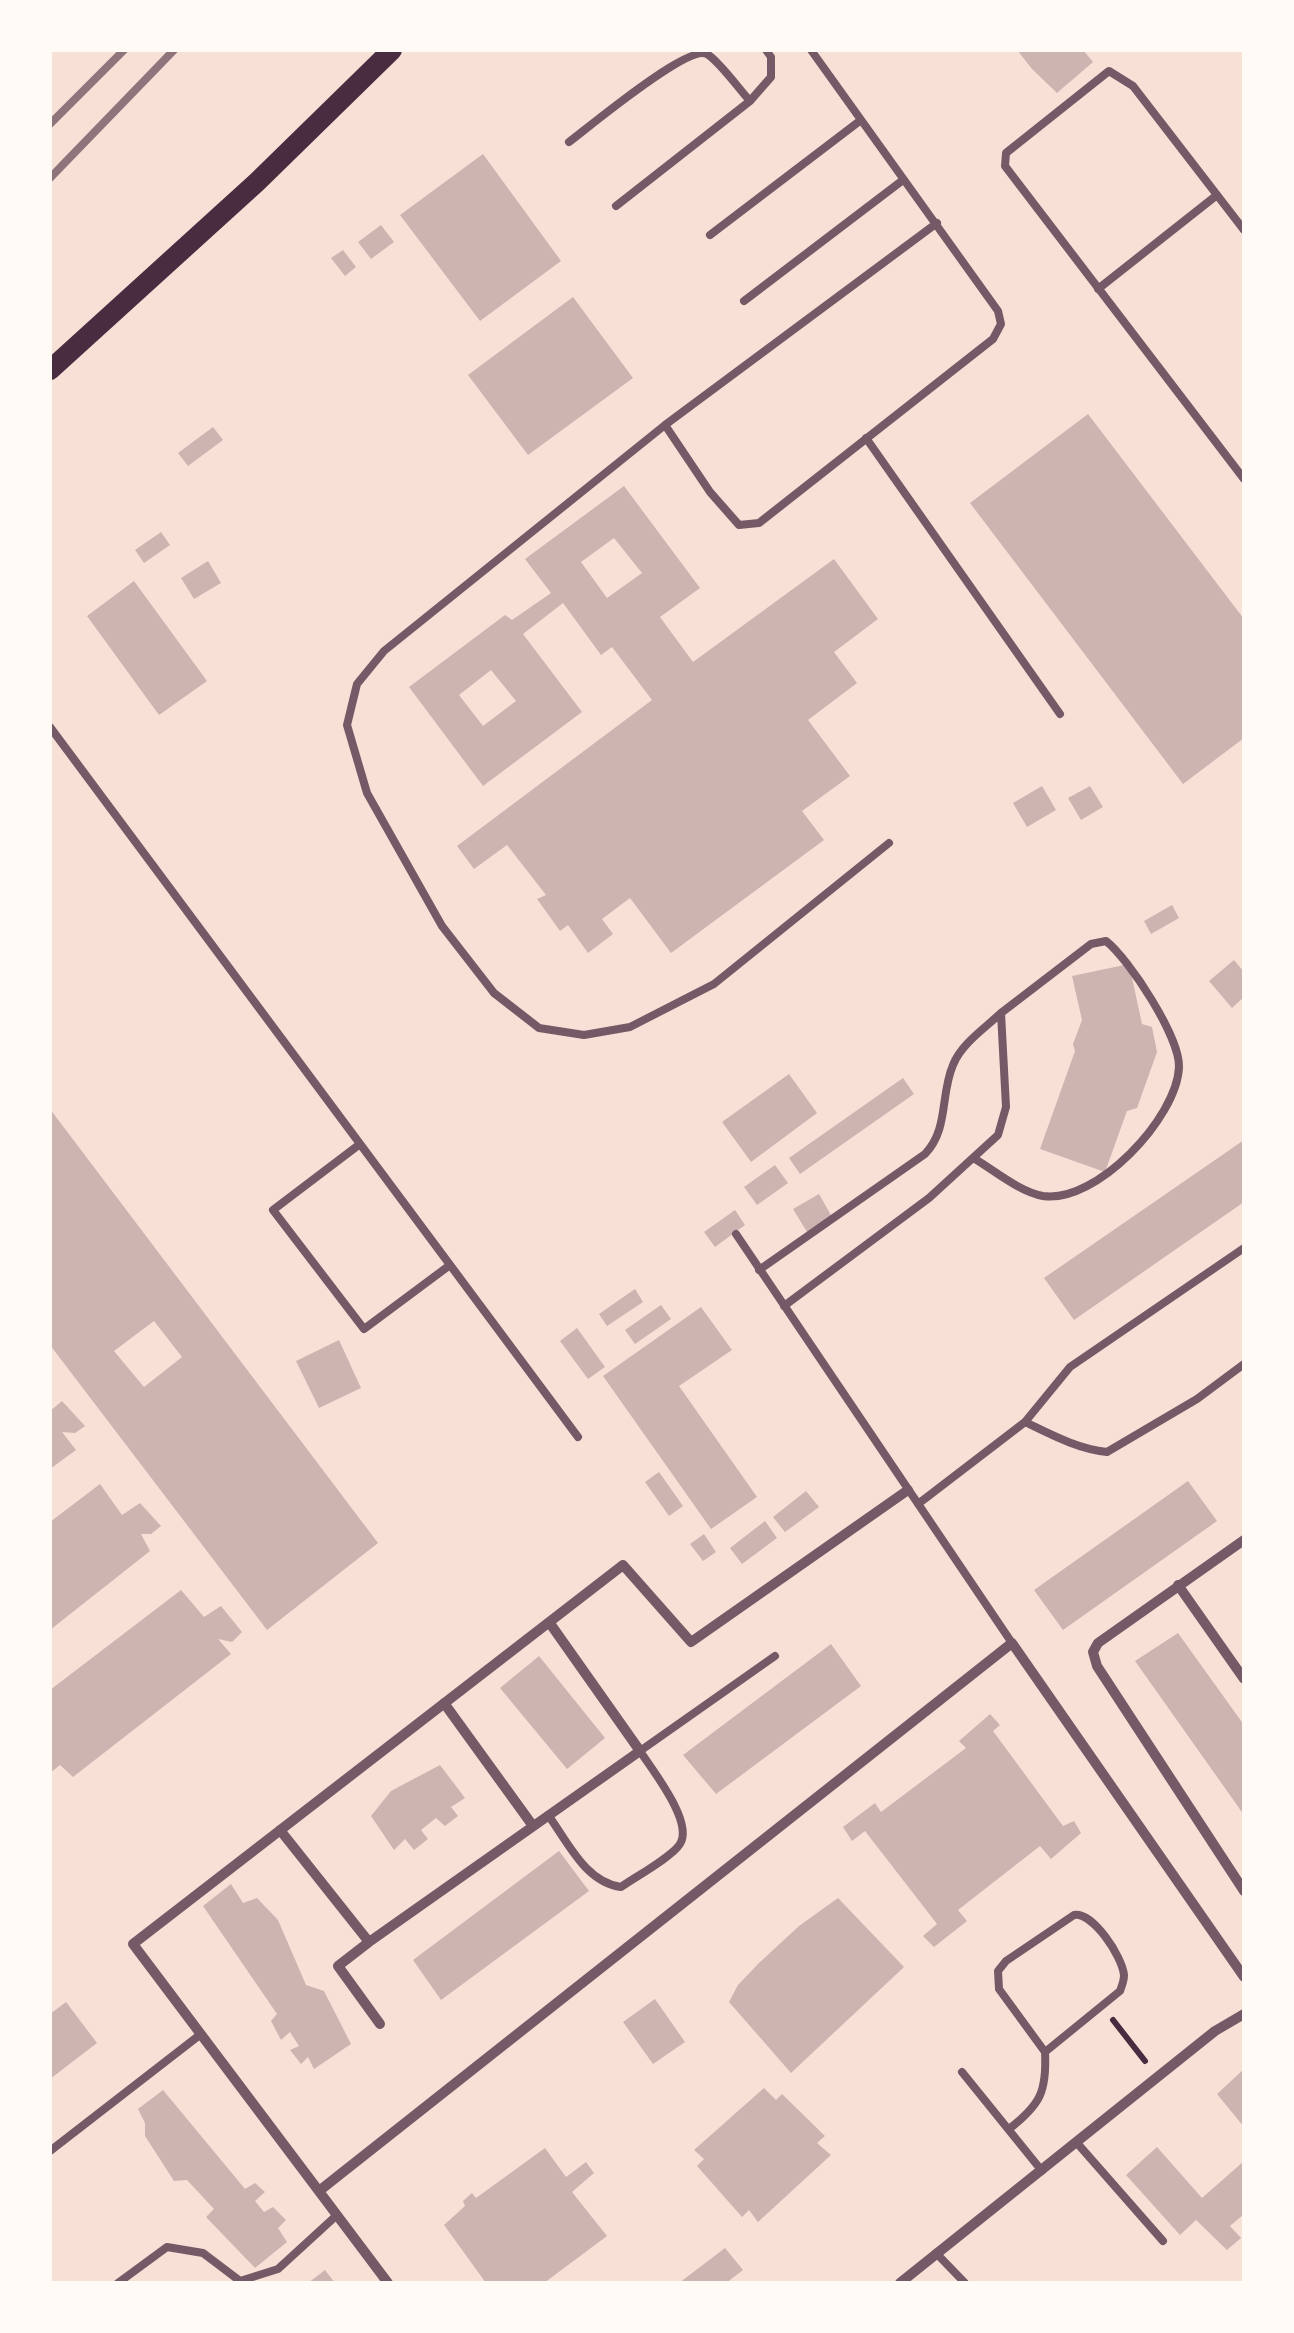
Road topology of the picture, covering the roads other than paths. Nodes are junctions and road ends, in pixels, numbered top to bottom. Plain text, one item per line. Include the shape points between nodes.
1 (392, 50) edge
2 (766, 50) edge
3 (811, 50) edge
4 (750, 101) junction
5 (861, 120) junction
6 (569, 142) dead end
7 (904, 180) junction
8 (1216, 195) junction
9 (616, 206) dead end
10 (936, 224) junction
11 (1244, 230) edge
12 (710, 235) dead end
13 (1098, 288) junction
14 (744, 301) dead end
15 (50, 370) edge
16 (666, 425) junction
17 (866, 438) junction
18 (1244, 479) edge
19 (1060, 714) dead end
20 (50, 727) edge
21 (888, 843) dead end
22 (1001, 1013) junction
23 (360, 1144) junction
24 (975, 1159) junction
25 (736, 1234) dead end
26 (1244, 1248) edge
27 (450, 1265) junction
28 (760, 1270) junction
29 (784, 1306) junction
30 (1244, 1364) edge
31 (1026, 1422) junction
32 (578, 1437) dead end
33 (908, 1490) junction
34 (918, 1504) junction
35 (1244, 1540) edge
36 (1178, 1584) junction
37 (549, 1622) junction
38 (1012, 1643) junction
39 (775, 1656) dead end
40 (1244, 1679) edge
41 (444, 1703) junction
42 (640, 1751) junction
43 (548, 1815) junction
44 (533, 1826) junction
45 (280, 1830) junction
46 (1244, 1891) edge
47 (369, 1942) junction
48 (1244, 1976) edge
49 (1244, 2014) edge
50 (380, 2024) dead end
51 (201, 2034) junction
52 (1045, 2052) junction
53 (962, 2072) dead end
54 (1008, 2129) junction
55 (1077, 2143) junction
56 (50, 2150) edge
57 (1042, 2171) junction
58 (320, 2191) junction
59 (338, 2215) junction
60 (1162, 2241) dead end
61 (936, 2253) junction
62 (241, 2282) edge
63 (118, 2283) edge
64 (388, 2283) edge
65 (900, 2283) edge
66 (966, 2283) edge

1 - 15 main road
2 - 4 lane via 771,77
3 - 5 lane
4 - 6 lane via 706,54 695,52
4 - 9 lane
5 - 7 lane
5 - 12 lane
7 - 10 lane
7 - 14 lane
8 - 11 lane
8 - 13 lane
8 - 13 lane via 1133,86 1109,70 1090,84 1006,153 1005,166
10 - 16 lane
10 - 17 lane via 1001,324 993,339
13 - 18 lane
16 - 17 lane via 739,525 758,523
16 - 21 lane via 384,651 356,684 347,726 367,793 442,926 494,993 540,1028 584,1034 630,1027 714,984
17 - 19 lane
20 - 23 lane
22 - 24 lane via 1006,1107 998,1134
22 - 24 lane via 1091,944 1106,941 1122,954 1171,1037 1179,1066 1148,1136 1088,1187 1041,1196
22 - 28 lane via 958,1053 936,1143
23 - 27 lane
23 - 27 lane via 273,1210 364,1329
24 - 29 lane
25 - 28 lane
26 - 31 lane via 1070,1367
27 - 32 lane
28 - 29 lane
29 - 33 lane
30 - 31 lane via 1107,1452
31 - 34 lane
33 - 34 lane
33 - 37 street via 691,1642 622,1565
34 - 38 lane
35 - 36 street
36 - 40 street
36 - 46 street via 1098,1643 1094,1660
37 - 41 street
37 - 42 street
38 - 48 street
38 - 58 street
39 - 42 lane
41 - 44 street
41 - 45 street
42 - 43 street
42 - 43 lane via 680,1814 680,1846 621,1886 607,1885 588,1872
43 - 44 street
44 - 47 street
45 - 47 street
45 - 51 street via 133,1944
47 - 50 street via 338,1966
49 - 55 street
51 - 56 lane
51 - 58 street
52 - 52 lane via 999,1989 998,1971 1074,1914 1083,1914 1093,1920 1125,1978 1120,1991
52 - 54 lane via 1047,2082 1032,2111
53 - 54 lane
54 - 57 lane
55 - 57 street
55 - 60 lane
57 - 61 street
58 - 59 street
59 - 62 lane via 278,2268
59 - 64 street
61 - 65 street
61 - 66 lane
62 - 63 lane via 203,2253 167,2246

